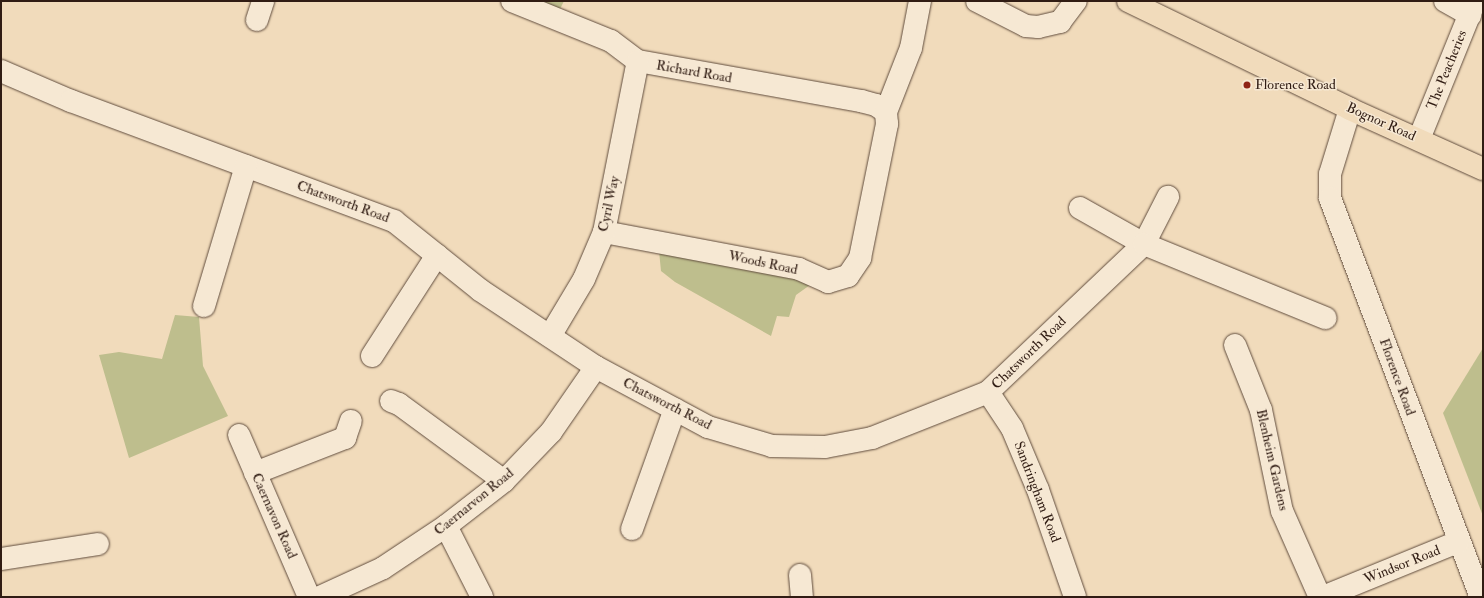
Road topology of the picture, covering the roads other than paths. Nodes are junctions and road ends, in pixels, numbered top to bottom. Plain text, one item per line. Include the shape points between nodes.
1 (512, 1) edge
2 (920, 1) edge
3 (977, 1) edge
4 (1076, 1) edge
5 (1128, 1) edge
6 (1445, 1) edge
7 (1473, 8) edge
8 (638, 62) junction
9 (1, 71) edge
10 (1350, 109) junction
11 (886, 112) junction
12 (1419, 139) junction
13 (246, 166) junction
14 (1483, 169) edge
15 (1168, 196) dead end
16 (1080, 208) dead end
17 (604, 232) junction
18 (1144, 244) junction
19 (437, 255) junction
20 (204, 306) dead end
21 (1325, 318) dead end
22 (550, 336) junction
23 (1235, 345) dead end
24 (372, 356) dead end
25 (596, 367) junction
26 (988, 392) junction
27 (390, 401) dead end
28 (675, 409) junction
29 (351, 421) dead end
30 (239, 435) dead end
31 (255, 473) junction
32 (504, 481) junction
33 (446, 526) junction
34 (632, 529) dead end
35 (1458, 542) junction
36 (98, 544) dead end
37 (1, 559) edge
38 (800, 575) dead end
39 (309, 597) edge
40 (320, 597) edge
41 (482, 597) edge
42 (802, 597) edge
43 (1075, 597) edge
44 (1320, 597) edge
45 (1323, 597) edge
46 (1481, 597) edge

1 - 8 street, Richard Road via 611,41
2 - 11 street, Woods Road via 911,48
3 - 4 street via 1026,26 1038,27 1060,22
5 - 10 main road, Bognor Road
6 - 7 street
7 - 12 street, The Peacheries
8 - 11 street, Richard Road via 861,101 876,105
8 - 17 street, Cyril Way
9 - 13 street, Chatsworth Road via 71,101
10 - 12 main road, Bognor Road
10 - 35 street, Florence Road via 1330,174 1330,198
11 - 17 street, Woods Road via 887,124 860,258 848,276 828,282 799,269
12 - 14 main road, Bognor Road
13 - 19 street, Chatsworth Road via 394,221
13 - 20 street
15 - 18 street, Chatsworth Road
16 - 18 street
17 - 22 street, Cyril Way via 584,279
18 - 21 street
18 - 26 street, Chatsworth Road
19 - 22 street, Chatsworth Road via 480,290
19 - 24 street
22 - 25 street, Chatsworth Road
23 - 44 street, Blenheim Gardens via 1261,410 1282,511
25 - 28 street, Chatsworth Road
25 - 32 street, Caernarvon Road via 551,432
26 - 28 street, Chatsworth Road via 872,438 825,447 772,446 708,427
26 - 43 street, Sandringham Road via 1012,428 1038,490
27 - 32 street via 400,404
28 - 34 street
29 - 31 street via 345,438
30 - 31 street, Caernavon Road
31 - 39 street, Caernavon Road
32 - 33 street, Caernarvon Road
33 - 40 street, Caernarvon Road via 383,568
33 - 41 street
35 - 45 street, Windsor Road
35 - 46 street, Florence Road
36 - 37 street
38 - 42 street

